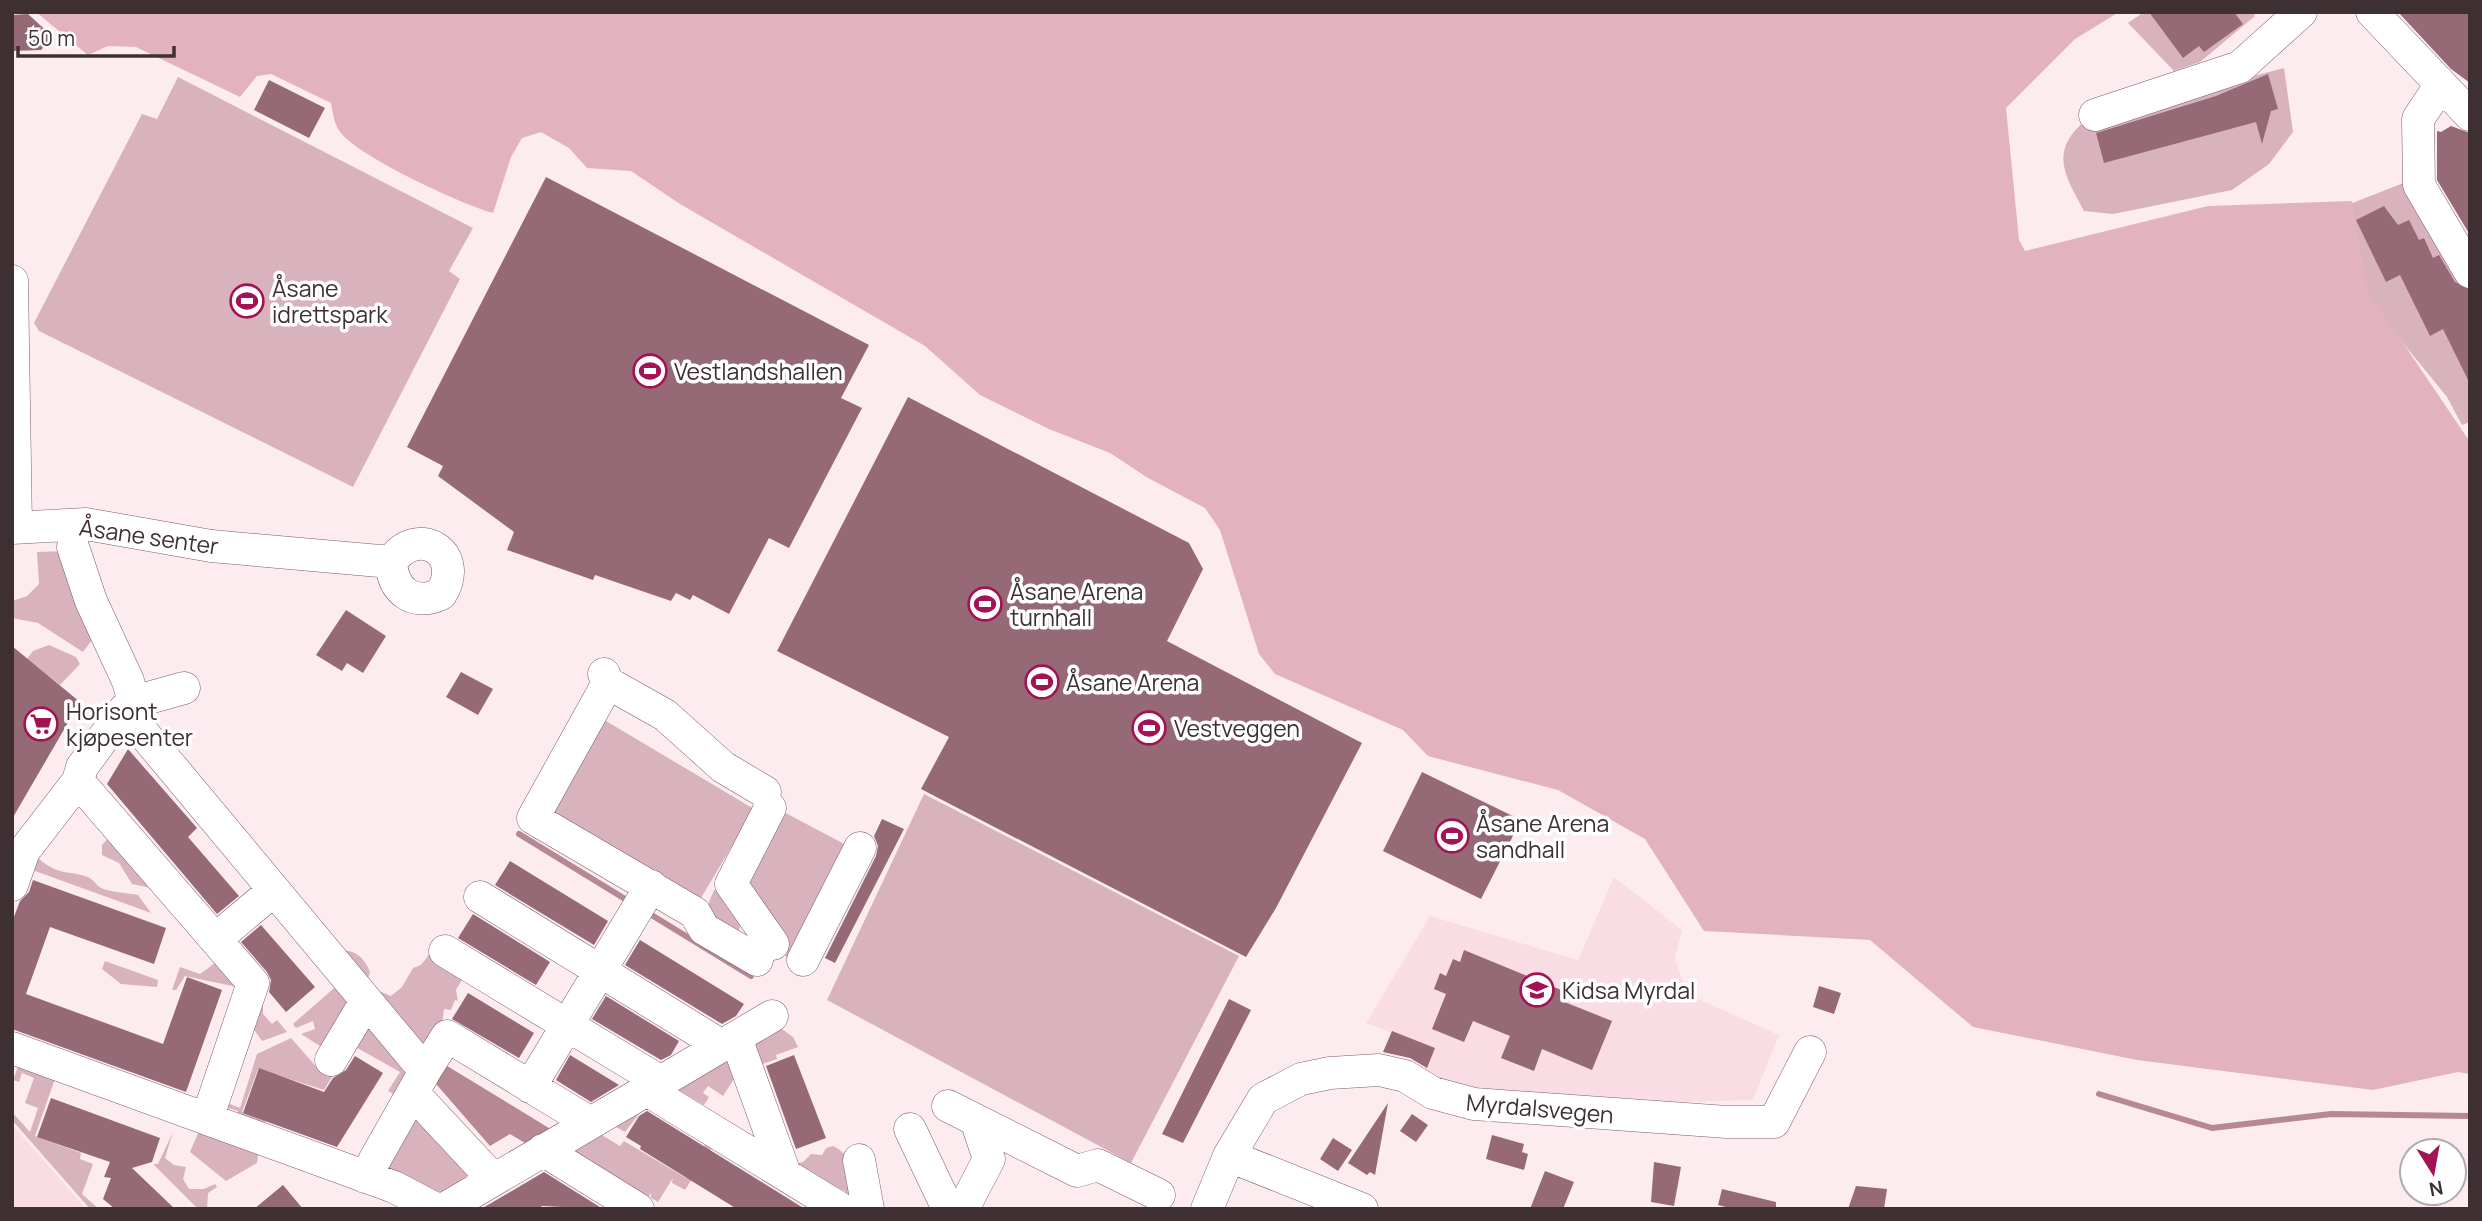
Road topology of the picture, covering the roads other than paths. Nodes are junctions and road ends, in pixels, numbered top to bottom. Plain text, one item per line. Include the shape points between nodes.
1 (2301, 12) edge
2 (2372, 12) edge
3 (2441, 86) junction
4 (2095, 115) dead end
5 (2470, 115) edge
6 (2470, 272) edge
7 (12, 281) edge
8 (14, 528) edge
9 (73, 547) dead end
10 (391, 562) dead end
11 (184, 688) dead end
12 (135, 704) junction
13 (78, 781) junction
14 (860, 848) dead end
15 (12, 885) edge
16 (273, 891) junction
17 (480, 897) dead end
18 (642, 903) junction
19 (218, 938) junction
20 (445, 951) dead end
21 (803, 960) dead end
22 (600, 971) junction
23 (366, 1001) junction
24 (772, 1016) dead end
25 (567, 1025) junction
26 (729, 1042) junction
27 (12, 1048) edge
28 (1810, 1052) dead end
29 (331, 1060) dead end
30 (419, 1082) junction
31 (654, 1086) junction
32 (530, 1087) junction
33 (948, 1106) dead end
34 (207, 1119) junction
35 (976, 1120) junction
36 (589, 1122) junction
37 (910, 1129) dead end
38 (543, 1150) junction
39 (1229, 1156) junction
40 (859, 1160) dead end
41 (785, 1174) junction
42 (365, 1177) junction
43 (493, 1179) junction
44 (1159, 1195) dead end
45 (449, 1207) edge
46 (638, 1209) edge
47 (841, 1209) edge
48 (868, 1209) edge
49 (948, 1209) edge
50 (963, 1209) edge
51 (1207, 1209) edge
52 (1362, 1209) edge

1 - 4 street via 2240,67
2 - 3 street
3 - 5 street
3 - 6 street via 2418,119 2419,185
7 - 8 street
8 - 10 street, Åsane senter via 86,524 244,549
9 - 12 street
11 - 12 street
12 - 13 street via 82,768
12 - 16 street
13 - 15 street via 24,851
13 - 19 street
14 - 21 street
16 - 19 street
16 - 23 street
17 - 22 street
18 - 18 street via 533,818 606,678 665,715 767,800 731,884 765,952 704,929 695,913
18 - 22 street
19 - 34 street via 253,983
20 - 25 street
22 - 25 street
22 - 26 street
23 - 29 street
23 - 30 street
24 - 26 street
25 - 31 street
25 - 32 street
26 - 31 street
26 - 41 street
27 - 34 street
28 - 39 street, Myrdalsvegen via 1774,1122 1475,1104 1433,1093 1405,1076 1379,1070 1330,1073 1301,1079 1262,1099
30 - 32 street via 447,1036
30 - 42 street
30 - 43 street
31 - 36 street
31 - 41 street
32 - 36 street
33 - 35 street
34 - 42 street
35 - 44 street via 1077,1171 1098,1166
35 - 50 street via 989,1159
36 - 38 street
37 - 49 street
38 - 43 street
38 - 46 street
39 - 51 street, Myrdalsvegen
39 - 52 street
40 - 48 street
41 - 47 street
42 - 45 street
43 - 45 street

